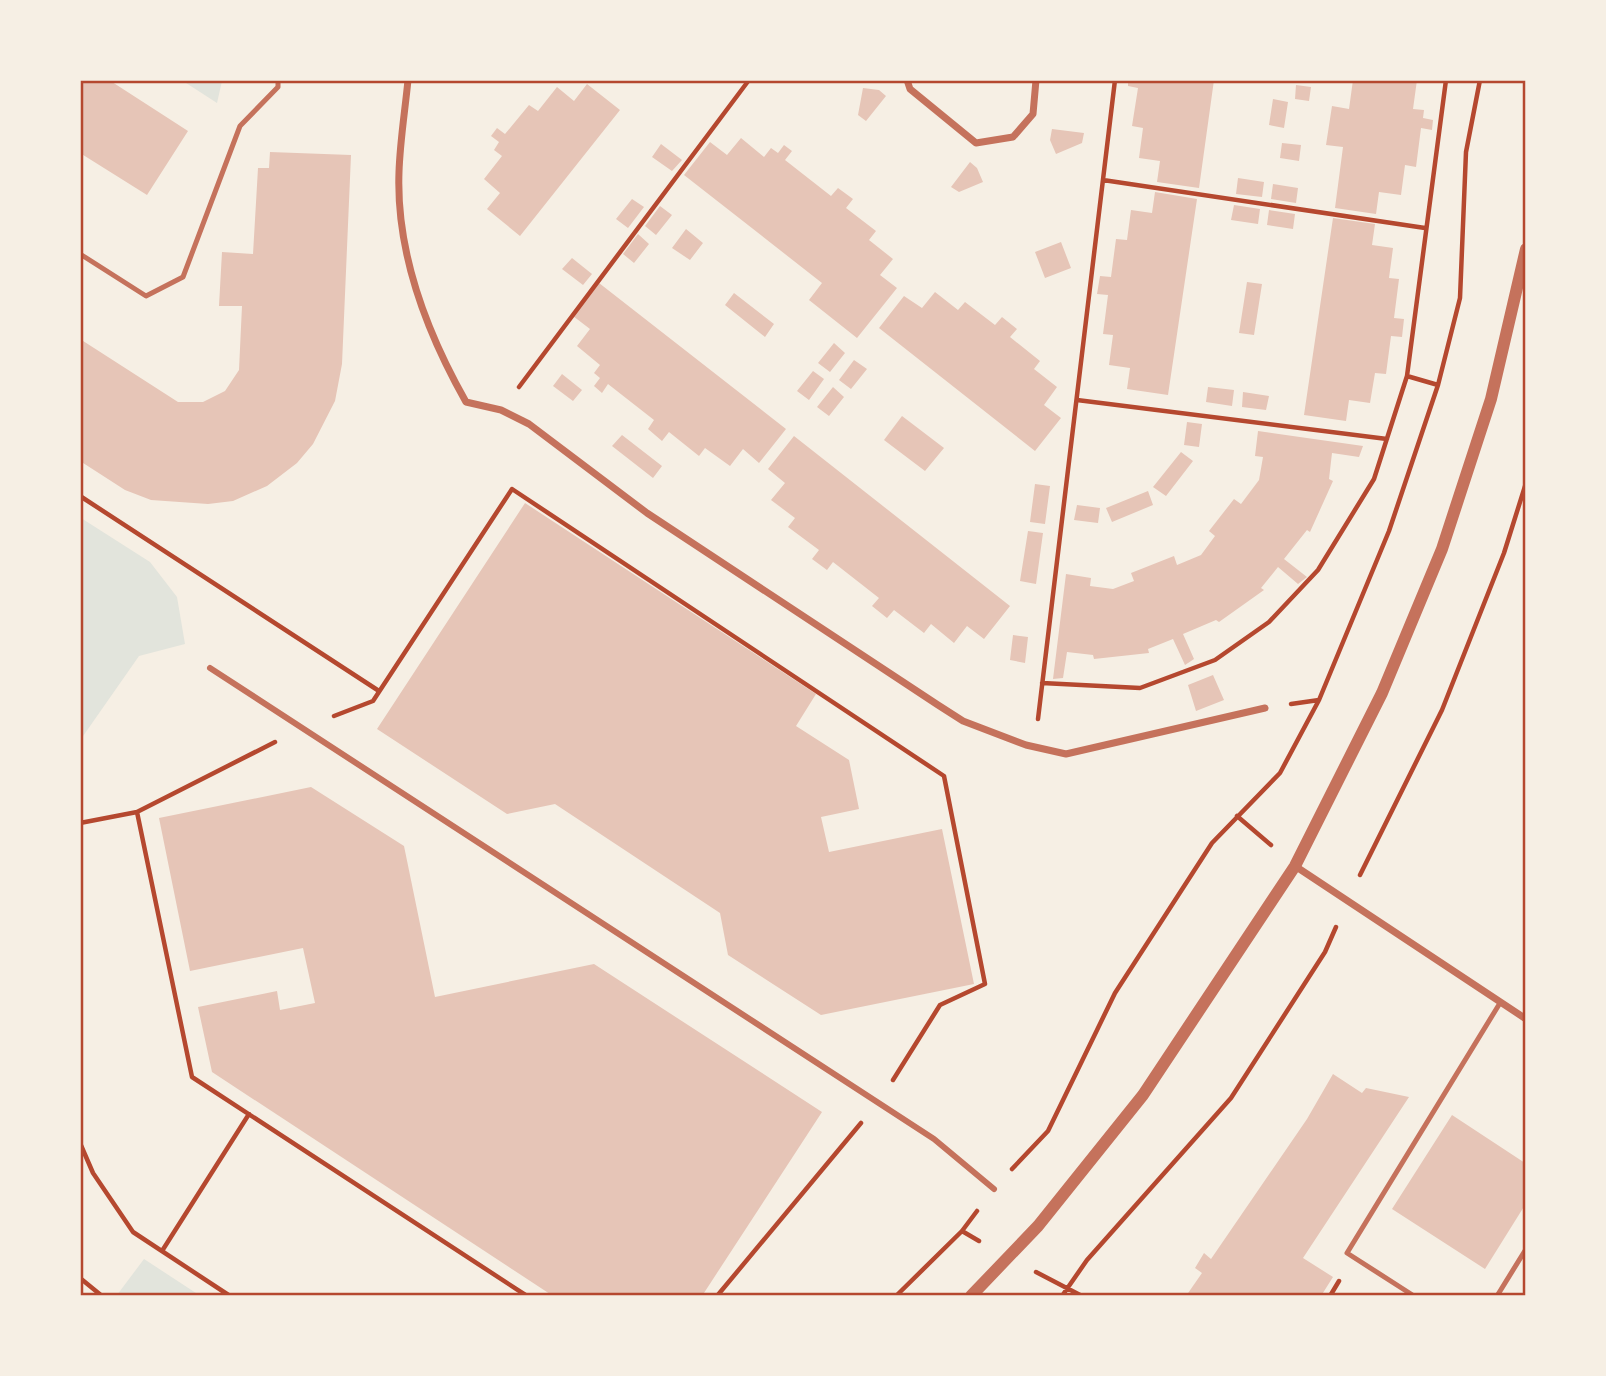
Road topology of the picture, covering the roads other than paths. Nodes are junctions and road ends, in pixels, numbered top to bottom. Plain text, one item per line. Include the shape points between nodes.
1 (278, 80) edge
2 (408, 80) edge
3 (907, 80) edge
4 (1036, 80) edge
5 (1525, 249) edge
6 (80, 254) edge
7 (210, 668) dead end
8 (1265, 708) dead end
9 (1295, 866) junction
10 (1500, 1003) junction
11 (1525, 1019) edge
12 (994, 1189) dead end
13 (1525, 1249) edge
14 (971, 1296) edge
15 (1414, 1296) edge
16 (1497, 1296) edge

1 - 6 lane via 278,87 240,126 183,277 146,296
2 - 8 street via 399,173 408,257 440,356 466,402 501,410 529,424 647,513 963,721 1066,754
3 - 4 street via 910,89 975,143 1013,137 1032,114
5 - 9 street via 1491,400 1442,549 1382,694
7 - 12 street via 934,1139
9 - 10 street
9 - 14 street via 1143,1095 1038,1226
10 - 11 street
10 - 15 lane via 1347,1254
13 - 16 lane

